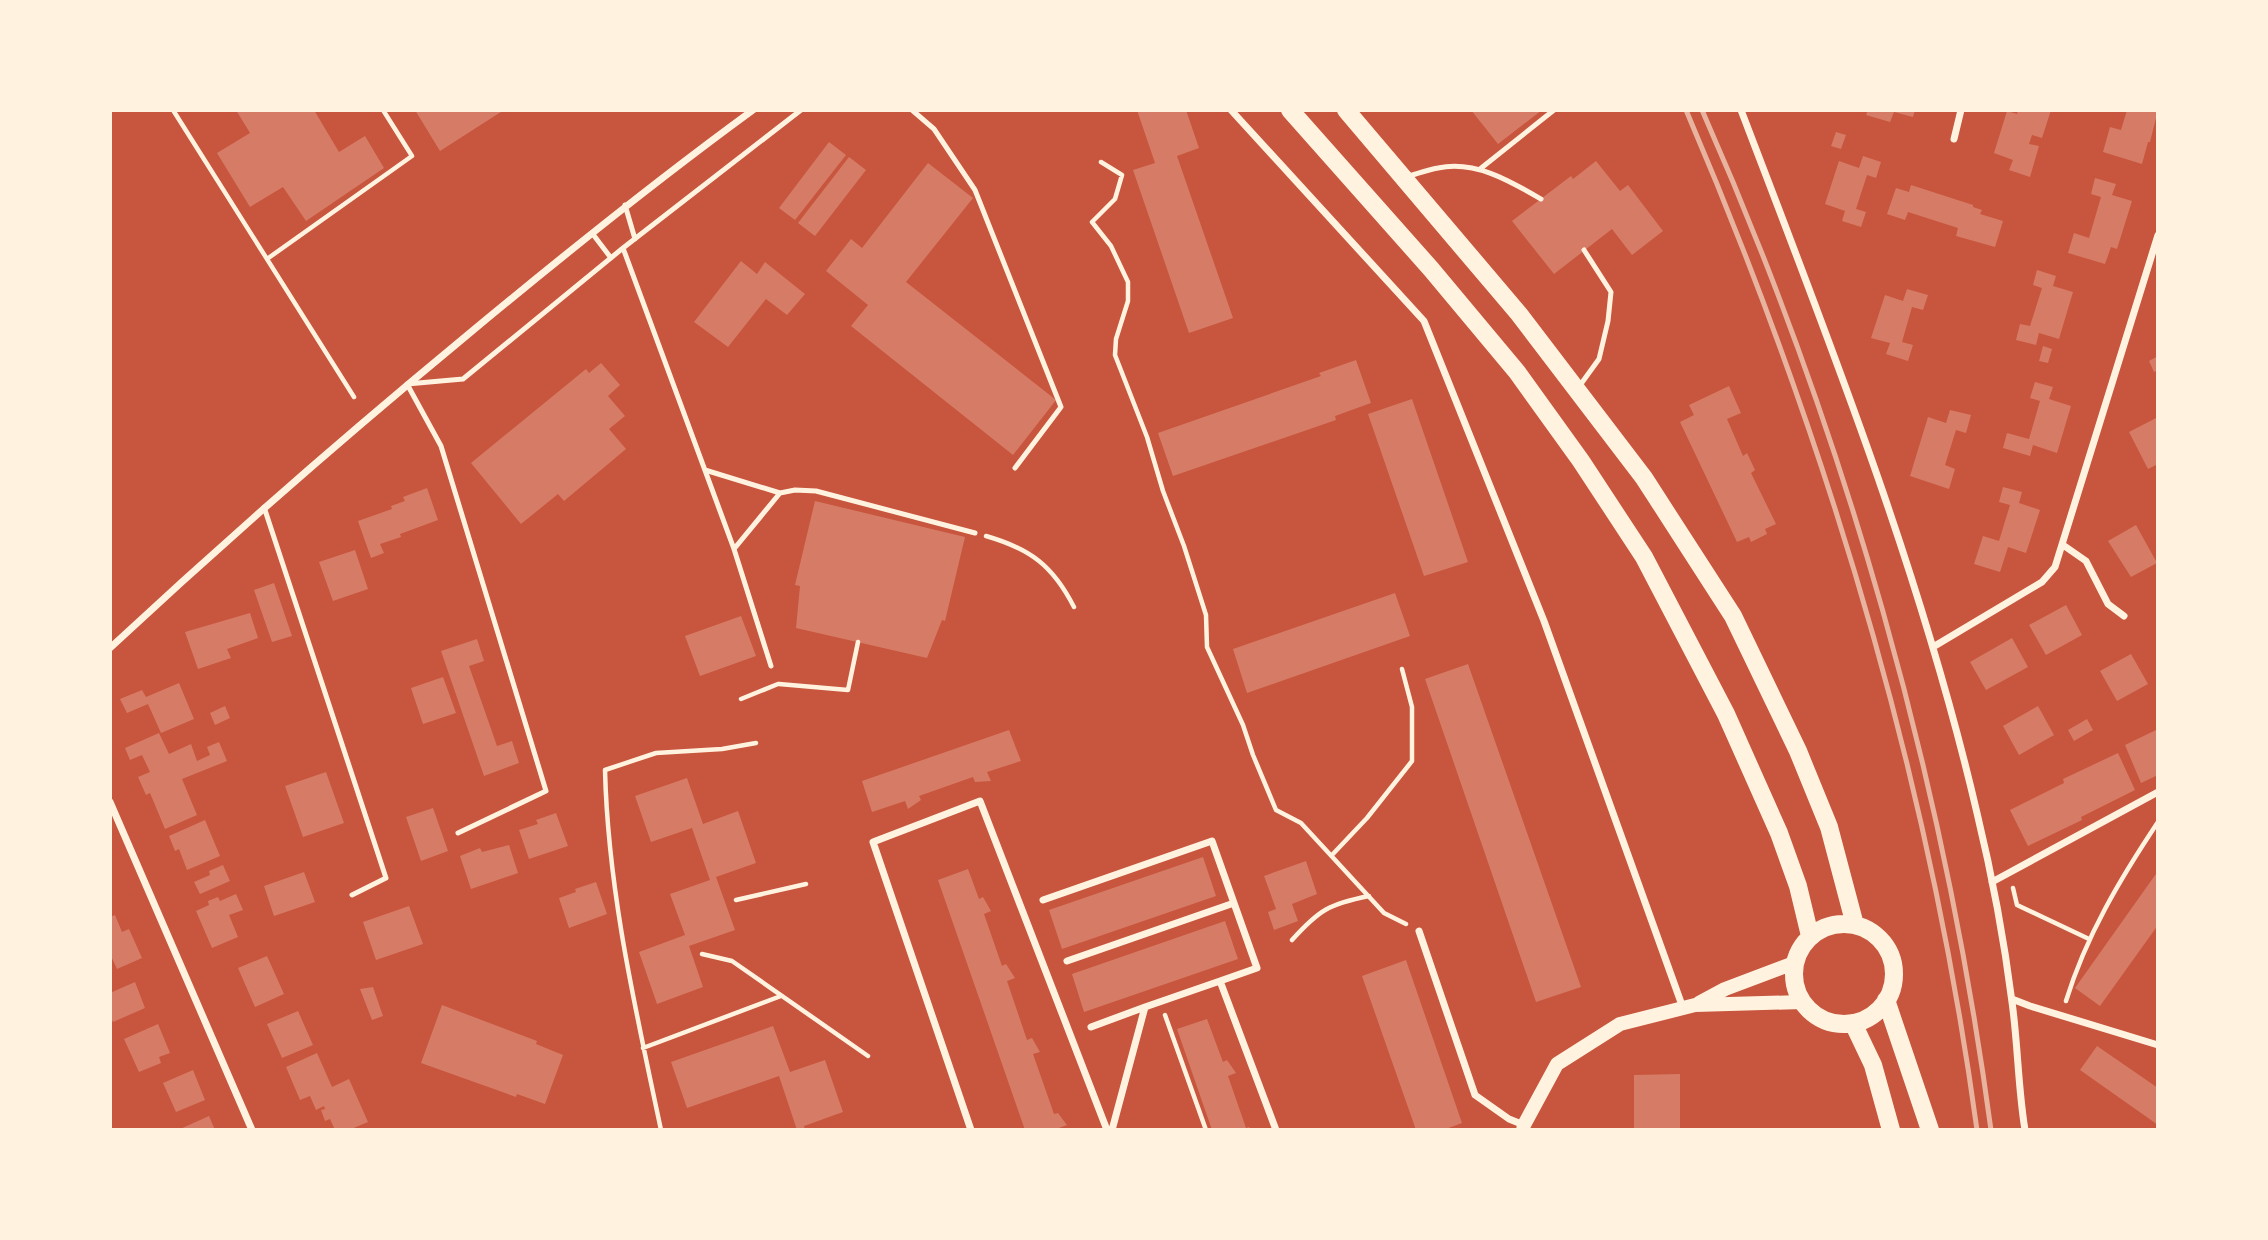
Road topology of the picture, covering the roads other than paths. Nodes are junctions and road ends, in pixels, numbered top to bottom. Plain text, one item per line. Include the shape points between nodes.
1 (752, 110) edge
2 (801, 110) edge
3 (912, 110) edge
4 (1230, 110) edge
5 (1290, 110) edge
6 (1346, 110) edge
7 (1554, 110) edge
8 (1741, 110) edge
9 (1961, 110) edge
10 (1954, 139) dead end
11 (1480, 169) junction
12 (1403, 178) junction
13 (1541, 199) dead end
14 (625, 205) junction
15 (592, 232) junction
16 (2158, 235) edge
17 (635, 239) junction
18 (623, 248) junction
19 (1584, 250) dead end
20 (611, 258) junction
21 (408, 384) junction
22 (1577, 390) junction
23 (1016, 468) dead end
24 (705, 470) junction
25 (780, 493) junction
26 (264, 507) junction
27 (975, 533) road end
28 (2063, 545) junction
29 (734, 550) junction
30 (2124, 617) dead end
31 (1933, 647) junction
32 (110, 648) edge
33 (771, 666) road end
34 (2158, 792) edge
35 (110, 802) edge
36 (458, 833) dead end
37 (1992, 882) junction
38 (352, 895) dead end
39 (1043, 900) dead end
40 (1234, 902) junction
41 (1855, 925) junction
42 (1419, 931) road end
43 (1810, 936) junction
44 (1067, 961) dead end
45 (1794, 963) junction
46 (1220, 981) junction
47 (2012, 999) junction
48 (1886, 1000) junction
49 (1802, 1002) junction
50 (1145, 1007) junction
51 (1688, 1007) junction
52 (1853, 1023) junction
53 (1091, 1027) dead end
54 (2158, 1045) edge
55 (1523, 1128) edge
56 (252, 1130) edge
57 (971, 1130) edge
58 (1107, 1130) edge
59 (1112, 1130) edge
60 (1276, 1130) edge
61 (1891, 1130) edge
62 (1930, 1130) edge
63 (2025, 1130) edge

1 - 14 street
2 - 17 lane
3 - 23 lane via 934,129 975,190 1061,407
4 - 51 street via 1424,321 1544,621
5 - 43 main road via 1517,372 1644,557 1726,714 1779,833
6 - 12 main road
7 - 11 lane
8 - 31 street via 1838,365
9 - 10 street
11 - 12 lane via 1441,167
11 - 13 lane
12 - 22 main road
14 - 15 street
14 - 17 lane
15 - 20 lane
15 - 21 street
16 - 28 street
17 - 18 lane
18 - 20 lane
18 - 24 lane
19 - 22 lane via 1611,292 1599,359
20 - 21 lane via 463,379
21 - 26 street
21 - 36 lane via 441,446 545,791
22 - 41 main road via 1644,478 1733,616 1829,827
24 - 25 lane
24 - 29 lane
25 - 27 lane via 816,491
25 - 29 lane
26 - 32 street
26 - 38 lane via 386,878
28 - 30 street via 2086,561 2108,604
28 - 31 street via 2042,582
29 - 33 lane
31 - 37 street
34 - 37 street
35 - 56 street
37 - 47 street
39 - 40 street via 1212,841
40 - 44 street
40 - 46 street via 1257,968
41 - 43 main road via 1839,923
41 - 48 main road via 1870,931 1890,954 1894,970
42 - 55 street via 1475,1095
43 - 45 main road
45 - 49 main road via 1793,977
45 - 51 main road
46 - 50 street
46 - 60 street
47 - 54 street
47 - 63 street
48 - 52 main road via 1878,1011
48 - 62 main road
49 - 51 main road
49 - 52 main road via 1825,1020
50 - 53 street
50 - 59 street
51 - 55 main road via 1620,1024 1558,1064
52 - 61 main road via 1873,1065
57 - 58 street via 873,842 980,801

